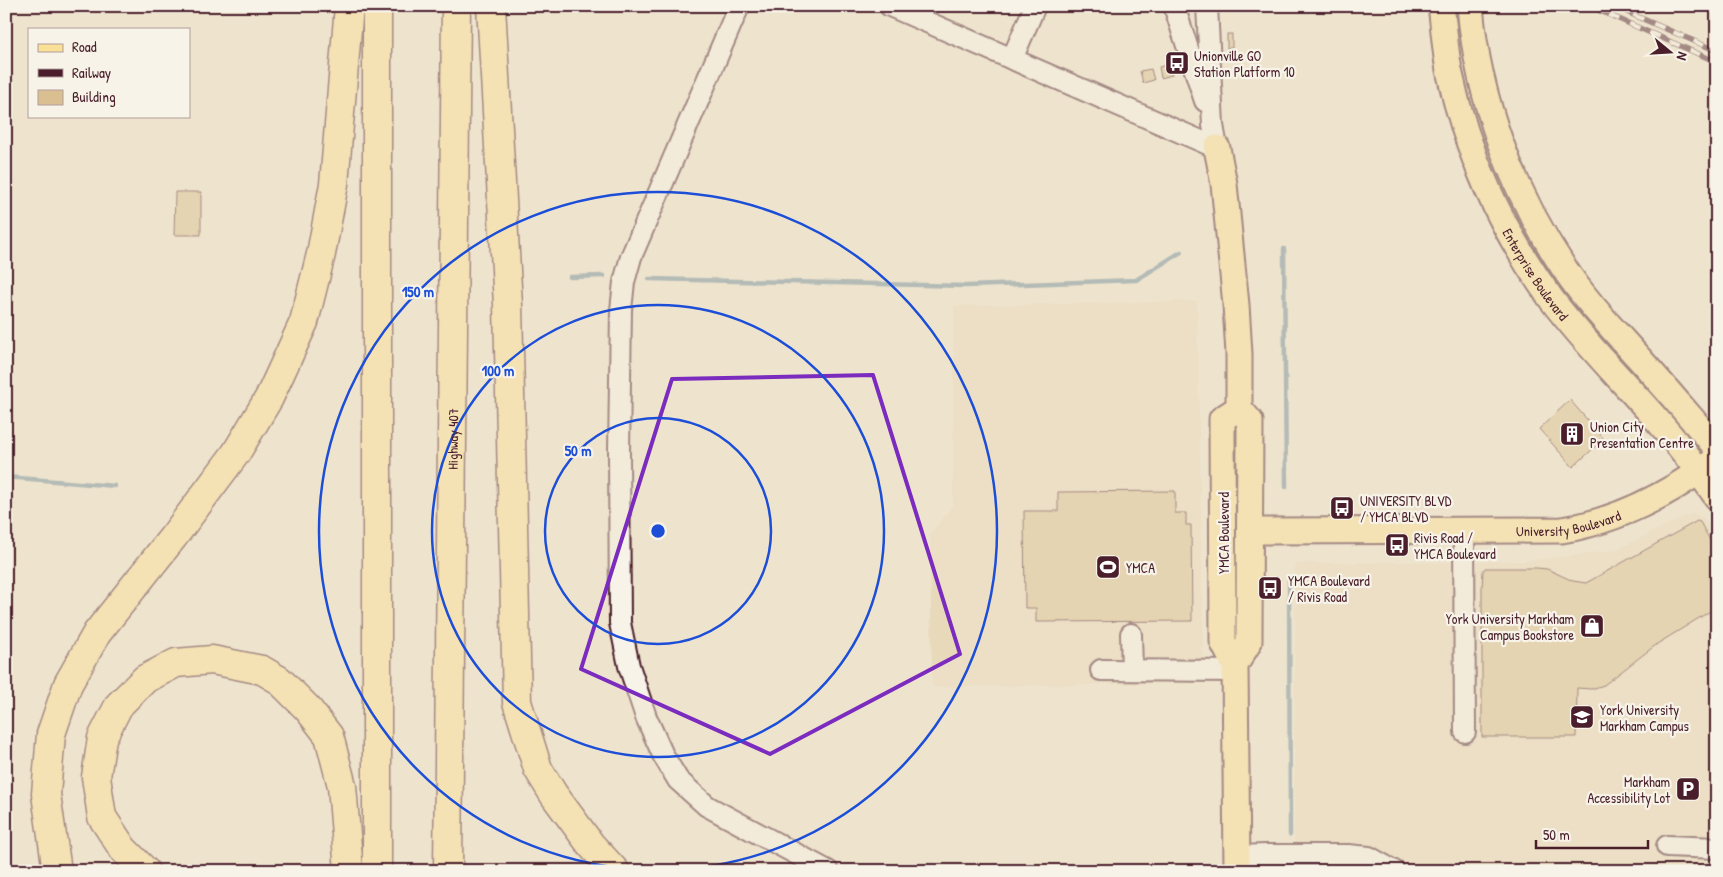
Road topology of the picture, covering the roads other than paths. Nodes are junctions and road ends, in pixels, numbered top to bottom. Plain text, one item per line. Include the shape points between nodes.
1 (349, 6) edge
2 (377, 6) edge
3 (456, 6) edge
4 (491, 6) edge
5 (739, 6) edge
6 (890, 6) edge
7 (1035, 6) edge
8 (1174, 6) edge
9 (1207, 6) edge
10 (1441, 6) edge
11 (1470, 6) edge
12 (1012, 59) junction
13 (1215, 136) junction
14 (1239, 408) junction
15 (1717, 448) edge
16 (1708, 465) edge
17 (1717, 497) edge
18 (1464, 531) junction
19 (1223, 532) junction
20 (1250, 532) junction
21 (1131, 634) dead end
22 (1236, 668) junction
23 (1101, 670) dead end
24 (1132, 670) junction
25 (1465, 732) dead end
26 (1667, 846) dead end
27 (1717, 848) edge
28 (1237, 863) edge
29 (1348, 863) edge
30 (57, 871) edge
31 (145, 871) edge
32 (349, 871) edge
33 (377, 871) edge
34 (448, 871) edge
35 (615, 871) edge
36 (828, 871) edge
37 (1394, 871) edge

1 - 30 highway via 334,184 304,322 269,398 236,453 97,632 68,684 51,734 46,794
2 - 33 highway
3 - 34 highway, Highway 407
4 - 35 highway via 508,305 517,702 538,769 554,795
5 - 36 street via 631,257 624,282 620,385 620,624 629,666 646,717 662,755 678,780 707,806
6 - 12 street
7 - 12 street
8 - 13 street
9 - 13 street
10 - 16 main road, Enterprise Boulevard via 1449,69 1461,115 1474,156 1508,230 1552,300 1578,332 1664,428
11 - 15 main road, Enterprise Boulevard via 1491,116 1506,159 1542,234 1596,311
12 - 13 street via 1164,125
13 - 14 main road, YMCA Boulevard via 1224,184 1236,305
14 - 19 main road, YMCA Boulevard via 1222,419
14 - 20 main road, YMCA Boulevard via 1250,421
16 - 17 main road, Enterprise Boulevard
16 - 18 main road, University Boulevard via 1646,502 1588,526 1540,531
18 - 20 main road, University Boulevard
18 - 25 street
19 - 20 street, University Boulevard
19 - 22 main road, YMCA Boulevard via 1223,642
20 - 22 main road, YMCA Boulevard via 1249,642
21 - 24 street
22 - 24 street
22 - 28 main road, YMCA Boulevard
23 - 24 street
26 - 27 street
28 - 29 street via 1266,854
29 - 37 street via 1369,857
31 - 32 highway via 123,848 102,817 96,777 102,738 119,706 145,679 176,663 212,660 262,670 279,680 330,736 342,786

